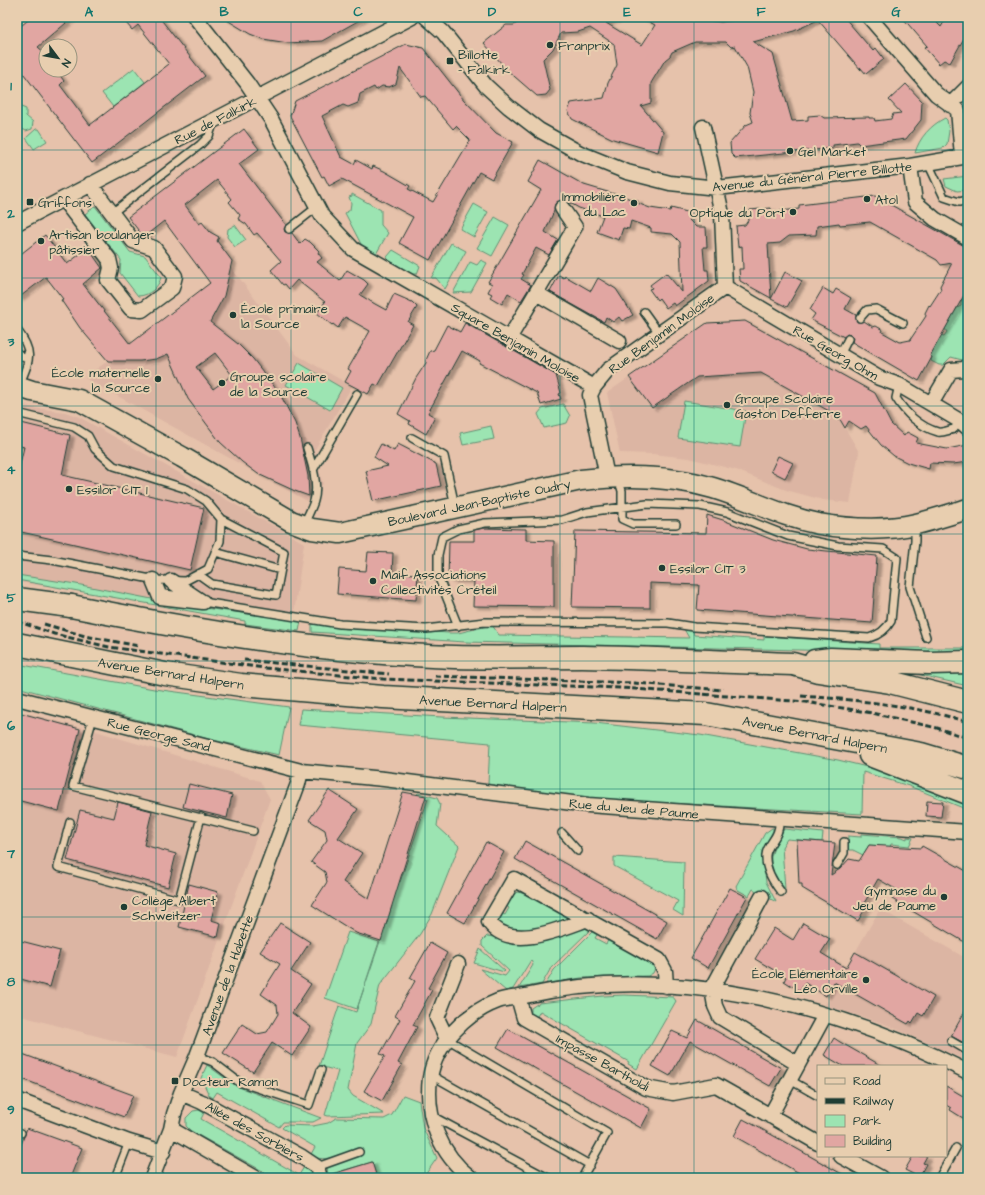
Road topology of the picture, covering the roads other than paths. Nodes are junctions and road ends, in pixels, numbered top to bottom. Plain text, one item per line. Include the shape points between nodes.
1 (195, 17) edge
2 (412, 17) edge
3 (869, 17) edge
4 (428, 18) edge
5 (968, 87) edge
6 (258, 98) junction
7 (950, 105) junction
8 (214, 120) junction
9 (703, 127) dead end
10 (965, 156) edge
11 (928, 163) junction
12 (911, 172) dead end
13 (90, 184) junction
14 (717, 188) junction
15 (62, 199) junction
16 (968, 200) edge
17 (562, 208) dead end
18 (319, 211) junction
19 (112, 213) junction
20 (17, 223) edge
21 (289, 229) dead end
22 (968, 238) edge
23 (725, 287) junction
24 (536, 293) junction
25 (644, 312) dead end
26 (860, 318) dead end
27 (903, 323) dead end
28 (17, 330) edge
29 (659, 333) junction
30 (510, 338) junction
31 (848, 339) dead end
32 (619, 341) dead end
33 (17, 354) edge
34 (840, 355) junction
35 (28, 360) junction
36 (968, 366) edge
37 (589, 384) dead end
38 (899, 385) junction
39 (18, 386) edge
40 (357, 394) dead end
41 (931, 404) junction
42 (17, 413) edge
43 (964, 425) edge
44 (412, 438) dead end
45 (308, 448) dead end
46 (313, 470) junction
47 (613, 476) junction
48 (455, 507) junction
49 (621, 507) junction
50 (968, 509) edge
51 (221, 519) junction
52 (676, 524) dead end
53 (914, 524) junction
54 (303, 526) junction
55 (215, 552) junction
56 (17, 556) edge
57 (280, 570) junction
58 (198, 574) junction
59 (153, 580) junction
60 (171, 581) junction
61 (17, 599) edge
62 (203, 602) junction
63 (458, 626) junction
64 (926, 637) dead end
65 (17, 644) edge
66 (968, 662) edge
67 (793, 664) junction
68 (17, 698) edge
69 (968, 702) edge
70 (93, 718) junction
71 (804, 731) junction
72 (968, 768) edge
73 (301, 771) junction
74 (968, 793) edge
75 (201, 817) junction
76 (780, 818) junction
77 (70, 822) dead end
78 (253, 831) dead end
79 (968, 832) edge
80 (562, 834) dead end
81 (844, 842) dead end
82 (578, 851) dead end
83 (837, 865) dead end
84 (781, 892) dead end
85 (762, 897) dead end
86 (588, 919) junction
87 (458, 964) dead end
88 (666, 986) junction
89 (712, 990) junction
90 (518, 997) junction
91 (825, 1015) junction
92 (447, 1039) junction
93 (951, 1041) dead end
94 (968, 1051) edge
95 (197, 1056) junction
96 (798, 1064) junction
97 (321, 1070) dead end
98 (968, 1072) edge
99 (431, 1075) junction
100 (790, 1080) junction
101 (181, 1093) junction
102 (817, 1095) edge
103 (17, 1100) edge
104 (432, 1115) junction
105 (770, 1116) junction
106 (171, 1129) junction
107 (129, 1142) junction
108 (817, 1142) edge
109 (956, 1148) dead end
110 (163, 1152) junction
111 (359, 1152) dead end
112 (843, 1157) edge
113 (590, 1165) junction
114 (318, 1173) edge
115 (115, 1178) edge
116 (152, 1178) edge
117 (256, 1178) edge
118 (471, 1178) edge
119 (548, 1178) edge
120 (582, 1178) edge
121 (881, 1178) edge
122 (939, 1178) edge

1 - 6 street, Square Benjamin Moloise
2 - 6 street, Rue de Falkirk
3 - 7 street via 936,94
4 - 14 street, Avenue du Général Pierre Billotte via 443,32 486,86 539,130 580,153 626,172 670,183
5 - 7 street
6 - 8 street, Rue de Falkirk
6 - 18 street, Square Benjamin Moloise
7 - 10 street via 958,110
8 - 13 street, Rue de Falkirk
8 - 19 lane via 209,136 200,145
9 - 14 street, Rue Benjamin Moloise
10 - 11 street, Avenue du Général Pierre Billotte
11 - 14 street, Avenue du Général Pierre Billotte
11 - 16 lane via 944,197 959,202
12 - 22 street via 915,202 935,219
13 - 15 street, Rue de Falkirk
13 - 19 street
14 - 23 street, Rue Benjamin Moloise via 722,214
15 - 19 street via 109,259 111,268 108,280 131,309 142,310 172,288 175,276 154,248 133,241
15 - 20 street, Rue de Falkirk
17 - 24 street via 575,227
18 - 21 lane
18 - 30 street, Square Benjamin Moloise via 353,250
23 - 29 street, Rue Benjamin Moloise
23 - 34 street, Rue Georg Ohm
24 - 30 street
24 - 32 street
25 - 29 lane
26 - 27 lane via 866,310 876,308
28 - 35 lane via 27,343 30,353
29 - 47 street, Rue Benjamin Moloise via 608,370 590,394
30 - 37 street, Square Benjamin Moloise
31 - 34 lane
33 - 35 lane
34 - 38 street, Rue Georg Ohm via 879,378
35 - 39 lane
36 - 41 street via 964,369 951,370
38 - 41 street, Rue Georg Ohm
38 - 43 lane via 896,398 903,410 920,424 939,432
39 - 54 street, Boulevard Jean-Baptiste Oudry via 78,400
40 - 46 lane
41 - 43 street, Rue Georg Ohm
42 - 51 lane via 74,427 88,436 95,449 114,466 187,489 206,501
44 - 48 lane via 444,456
45 - 46 lane
46 - 54 lane via 314,501
47 - 48 street, Boulevard Jean-Baptiste Oudry via 581,480
47 - 49 lane via 622,491
47 - 53 street, Boulevard Jean-Baptiste Oudry via 658,478 712,487 775,512 820,524 869,528
48 - 54 street, Boulevard Jean-Baptiste Oudry via 340,533 318,531
49 - 52 lane via 622,519 633,524
49 - 63 lane via 587,512 562,520 485,523 458,529 442,537 438,555 438,576
49 - 63 lane via 647,504 700,506 727,512 810,542 883,549 897,558 892,621 878,636 869,638 694,627 668,623 485,622
50 - 53 street, Boulevard Jean-Baptiste Oudry
51 - 55 lane via 220,541
51 - 57 lane via 284,552
53 - 64 lane via 915,541 910,587
55 - 57 lane
55 - 58 lane via 208,569
56 - 59 lane via 52,560
57 - 58 lane via 276,595 212,584
58 - 60 lane via 185,581
59 - 60 lane
59 - 62 street via 160,597
60 - 62 street
61 - 67 main road via 71,606 250,638 367,651 454,657 583,657
62 - 63 lane via 340,624 426,629
65 - 71 main road, Avenue Bernard Halpern via 165,674 240,685 391,698 706,714
66 - 67 main road via 922,663 831,659
67 - 69 main road via 818,671 890,682
68 - 70 street, Rue George Sand
70 - 73 street, Rue George Sand
70 - 75 lane via 73,786
71 - 72 main road, Avenue Bernard Halpern via 921,754
71 - 74 main road
73 - 76 street, Rue du Jeu de Paume via 588,805
73 - 95 street, Avenue de la Habette
75 - 77 lane via 179,900 58,867
75 - 78 lane
76 - 79 street, Rue du Jeu de Paume
76 - 84 lane via 780,829 766,854 770,876
80 - 82 lane
81 - 83 lane via 844,853
85 - 89 street
86 - 86 street via 546,934 512,937 495,931 489,922 514,879
86 - 88 street via 660,960 665,971
87 - 92 street via 437,1018
88 - 89 street
88 - 90 street via 616,984 549,990
89 - 91 street via 741,994
89 - 96 street via 720,1017
90 - 92 street via 498,1001 474,1013
90 - 105 street, Impasse Bartholdi via 524,1018 646,1088 673,1093 716,1085
91 - 96 street
91 - 98 street via 900,1041
92 - 99 street via 434,1061
92 - 113 lane via 607,1133
93 - 94 lane
95 - 97 lane via 213,1062 239,1082 309,1105
95 - 101 street, Avenue de la Habette
96 - 100 street
99 - 104 street via 428,1092
99 - 113 lane
100 - 102 lane
100 - 105 street
101 - 106 street, Avenue de la Habette
101 - 114 street, Allée des Sorbiers via 302,1157
103 - 107 street
104 - 118 street via 445,1152 452,1162
104 - 119 lane
105 - 108 street, Impasse Bartholdi
106 - 110 street, Avenue de la Habette
106 - 117 street
107 - 110 street
107 - 115 lane
109 - 122 lane
110 - 116 street, Avenue de la Habette
111 - 114 lane
112 - 121 street
113 - 120 lane

